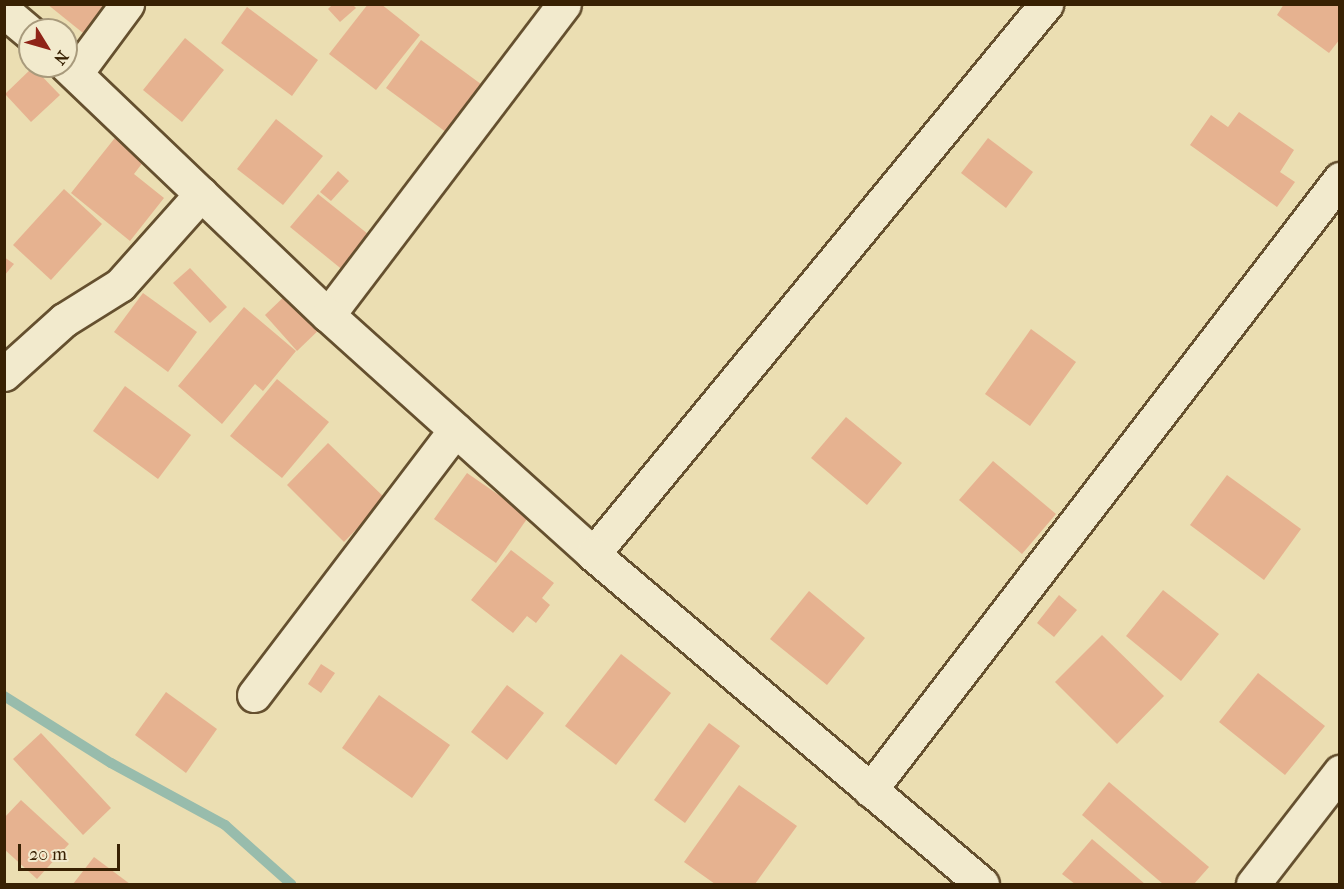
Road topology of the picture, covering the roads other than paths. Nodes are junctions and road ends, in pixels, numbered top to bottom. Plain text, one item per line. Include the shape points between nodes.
1 (127, 4) edge
2 (564, 4) edge
3 (1046, 4) edge
4 (4, 11) edge
5 (18, 23) edge
6 (78, 61) edge
7 (78, 76) edge
8 (1340, 179) edge
9 (201, 194) junction
10 (328, 315) junction
11 (4, 374) edge
12 (455, 430) junction
13 (593, 554) junction
14 (254, 695) dead end
15 (1340, 772) edge
16 (870, 790) junction
17 (982, 885) edge
18 (1253, 885) edge

1 - 6 street
2 - 10 street
3 - 13 street
4 - 5 street
7 - 9 street
8 - 16 street
9 - 10 street
9 - 11 street via 120,285 64,320
10 - 12 street
12 - 13 street
12 - 14 street
13 - 16 street
15 - 18 street
16 - 17 street

